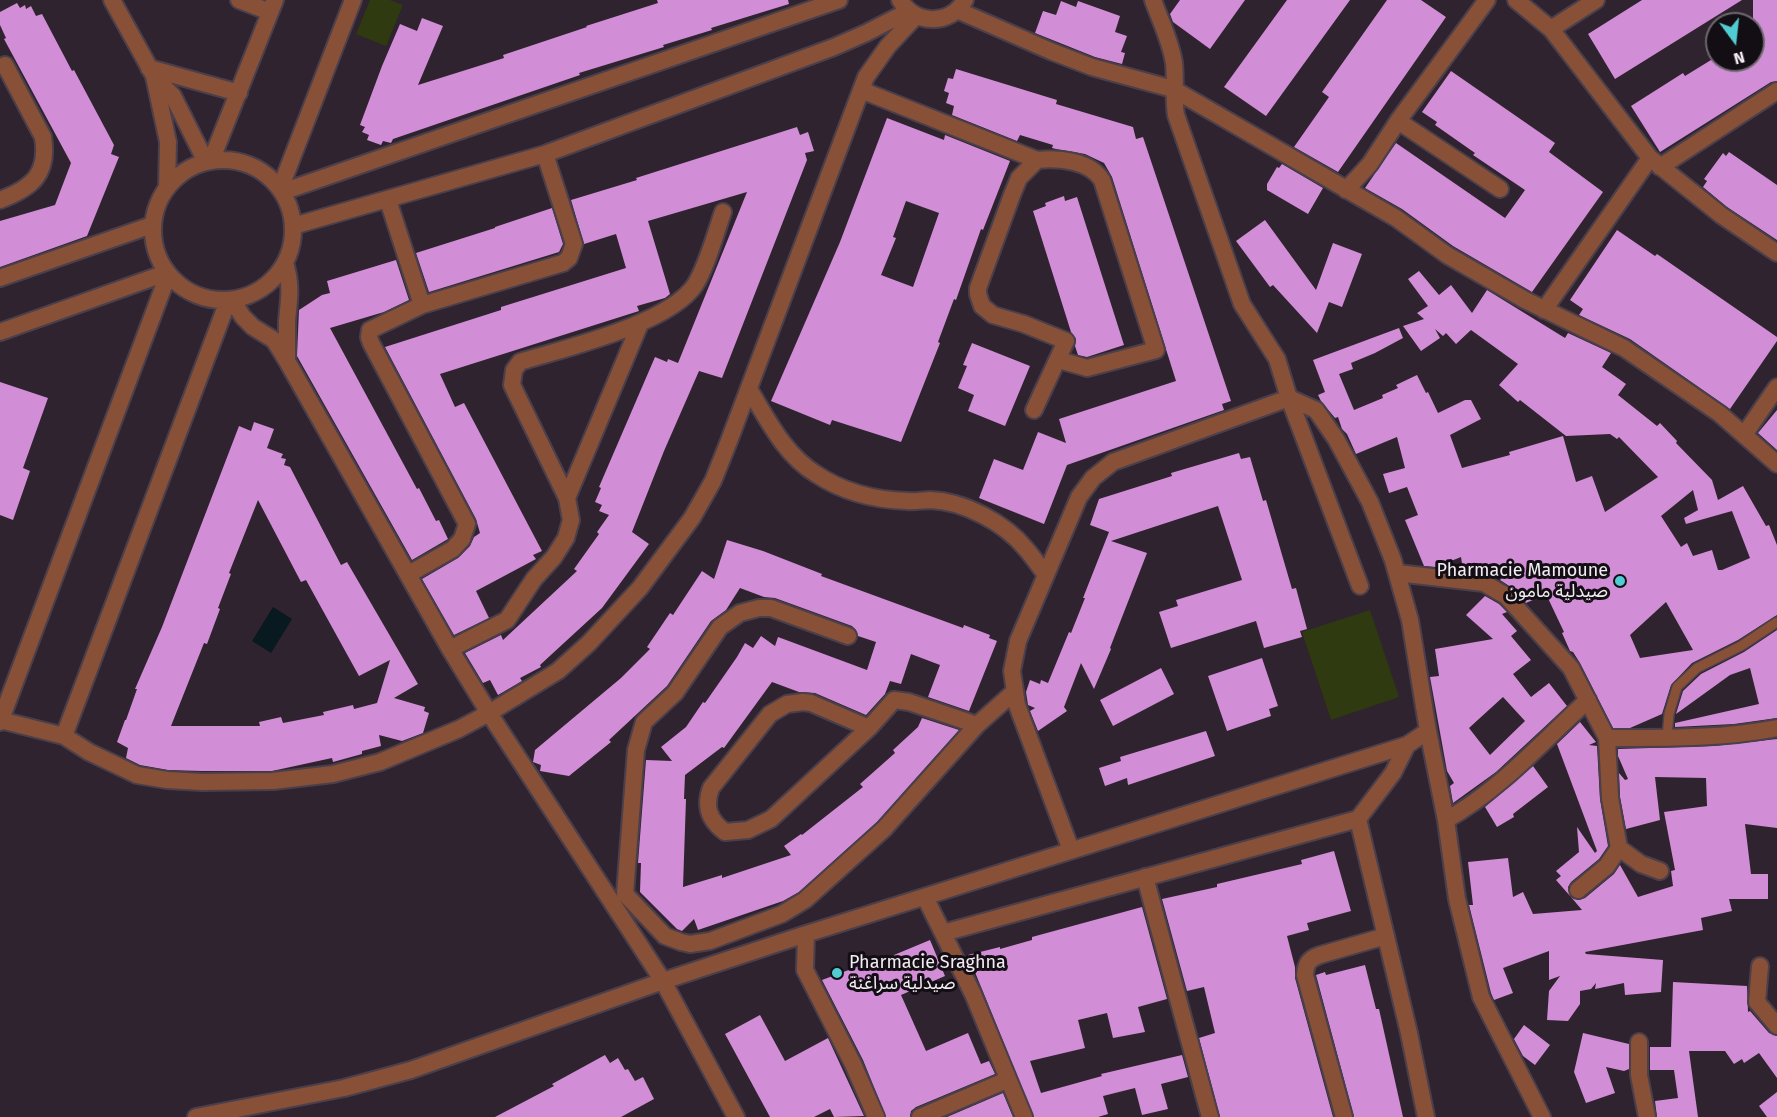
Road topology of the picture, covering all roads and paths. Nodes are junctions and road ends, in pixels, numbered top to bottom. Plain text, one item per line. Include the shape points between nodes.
1 (112, 0) edge
2 (239, 0) edge
3 (352, 0) edge
4 (839, 0) edge
5 (1153, 0) edge
6 (1487, 0) edge
7 (1516, 0) edge
8 (1596, 0) edge
9 (961, 5) edge
10 (273, 6) edge
11 (908, 9) edge
12 (1551, 29) junction
13 (5, 64) dead end
14 (152, 72) junction
15 (1173, 89) junction
16 (861, 90) junction
17 (1777, 91) edge
18 (239, 93) junction
19 (1398, 122) junction
20 (545, 154) junction
21 (1036, 160) junction
22 (209, 161) junction
23 (1655, 163) junction
24 (166, 188) junction
25 (1500, 189) dead end
26 (281, 190) junction
27 (1346, 190) junction
28 (0, 200) edge
29 (388, 200) junction
30 (723, 212) dead end
31 (152, 225) junction
32 (293, 226) junction
33 (1777, 253) edge
34 (285, 263) junction
35 (167, 274) junction
36 (0, 278) edge
37 (230, 301) junction
38 (422, 305) junction
39 (1544, 310) junction
40 (640, 324) junction
41 (0, 332) edge
42 (1059, 360) junction
43 (287, 361) junction
44 (1777, 387) edge
45 (748, 389) junction
46 (1289, 398) junction
47 (1034, 410) dead end
48 (1744, 435) junction
49 (1777, 464) edge
50 (567, 498) junction
51 (1397, 573) junction
52 (409, 574) junction
53 (1046, 575) junction
54 (1360, 585) dead end
55 (1777, 622) edge
56 (848, 636) dead end
57 (450, 649) junction
58 (1014, 692) junction
59 (1588, 700) junction
60 (489, 713) junction
61 (0, 721) edge
62 (977, 725) junction
63 (1777, 728) edge
64 (869, 729) junction
65 (1428, 731) junction
66 (64, 736) junction
67 (1607, 738) junction
68 (1667, 738) junction
69 (1407, 745) junction
70 (1358, 819) junction
71 (1446, 820) junction
72 (1619, 848) junction
73 (1071, 850) junction
74 (1660, 871) dead end
75 (1145, 877) junction
76 (1578, 890) dead end
77 (925, 897) junction
78 (943, 933) junction
79 (806, 934) junction
80 (1386, 936) junction
81 (1760, 966) dead end
82 (663, 981) junction
83 (1777, 1026) edge
84 (1639, 1042) dead end
85 (1007, 1080) junction
86 (196, 1117) edge
87 (736, 1117) edge
88 (876, 1117) edge
89 (920, 1117) edge
90 (1024, 1117) edge
91 (1210, 1117) edge
92 (1344, 1117) edge
93 (1426, 1117) edge
94 (1542, 1117) edge
95 (1647, 1117) edge

1 - 14 street
2 - 10 street
3 - 26 street
4 - 26 street
5 - 15 street via 1173,56
6 - 19 street
7 - 12 street
8 - 12 street
9 - 11 street via 950,15 933,20
9 - 15 street via 1053,52
10 - 18 street
11 - 16 street
11 - 20 street via 834,47
12 - 23 street
13 - 28 street via 45,147 41,168 29,186
14 - 18 street
14 - 22 street via 173,96
14 - 24 street via 168,142
15 - 27 street
15 - 46 street via 1176,115 1242,304 1277,359
16 - 21 street
16 - 45 street
17 - 23 street
18 - 22 street
19 - 25 street
19 - 27 street via 1370,164
20 - 29 street
20 - 38 street via 574,244 569,258
21 - 42 street via 1019,178 978,294 982,306 993,315 1066,341
21 - 42 street via 1088,165 1102,180 1156,350 1087,368
22 - 24 street via 184,171
22 - 26 street via 250,165
23 - 33 street
23 - 39 street
24 - 31 street
26 - 32 street
27 - 39 street via 1396,218 1447,255
29 - 32 street
29 - 38 street
30 - 40 street via 692,288
31 - 35 street via 155,250
31 - 36 street
32 - 34 street
34 - 37 street via 263,288
34 - 43 street via 291,298
35 - 37 street via 194,295
35 - 41 street
35 - 61 street
37 - 43 street via 254,327 274,340
37 - 66 street
38 - 52 street via 370,330 369,337 467,524 453,549
39 - 48 street via 1624,348
40 - 50 street
40 - 50 street via 520,362 514,370 512,385
42 - 47 street
43 - 52 street
44 - 48 street
45 - 53 street via 784,447 815,474 871,498 930,500 979,514 1011,534
45 - 60 street via 713,481 661,563 619,613 558,671
46 - 51 street via 1316,410 1336,439 1370,501
46 - 53 street via 1113,462 1101,470 1079,497
46 - 54 street
48 - 49 street
50 - 57 street via 571,520 566,538 507,621
51 - 59 street via 1494,587 1571,668
51 - 65 street via 1410,620
52 - 57 street
53 - 58 street via 1016,649
55 - 68 lane via 1697,668 1677,687
56 - 62 street via 771,608 740,613 720,627 675,693 644,722 636,750 625,894 665,936 700,943 769,921 795,906 884,829
57 - 60 street
58 - 62 street
58 - 73 street
59 - 67 street
59 - 71 street via 1489,791
60 - 66 street via 380,762 333,774 273,781 202,782 136,775
60 - 82 street
61 - 66 street
62 - 64 street via 894,700
63 - 68 street via 1738,735
64 - 64 street via 760,826 725,832 710,817 711,788 778,708 795,702 812,703
65 - 69 street
65 - 71 street
67 - 68 street
67 - 72 street via 1610,798
69 - 70 street via 1393,773
69 - 73 street
70 - 75 street
70 - 80 street
71 - 94 street via 1457,899 1481,998
72 - 74 street via 1641,864
72 - 76 street via 1607,866
73 - 77 street
75 - 78 street
75 - 91 street
77 - 78 street
77 - 79 street
78 - 85 street via 973,994
79 - 82 street
79 - 88 street via 805,970
80 - 92 street via 1320,955 1306,965 1305,975
80 - 93 street
81 - 83 street via 1757,1002
82 - 86 street via 411,1070 344,1089
82 - 87 street
84 - 95 street via 1639,1075
85 - 89 street
85 - 90 street

